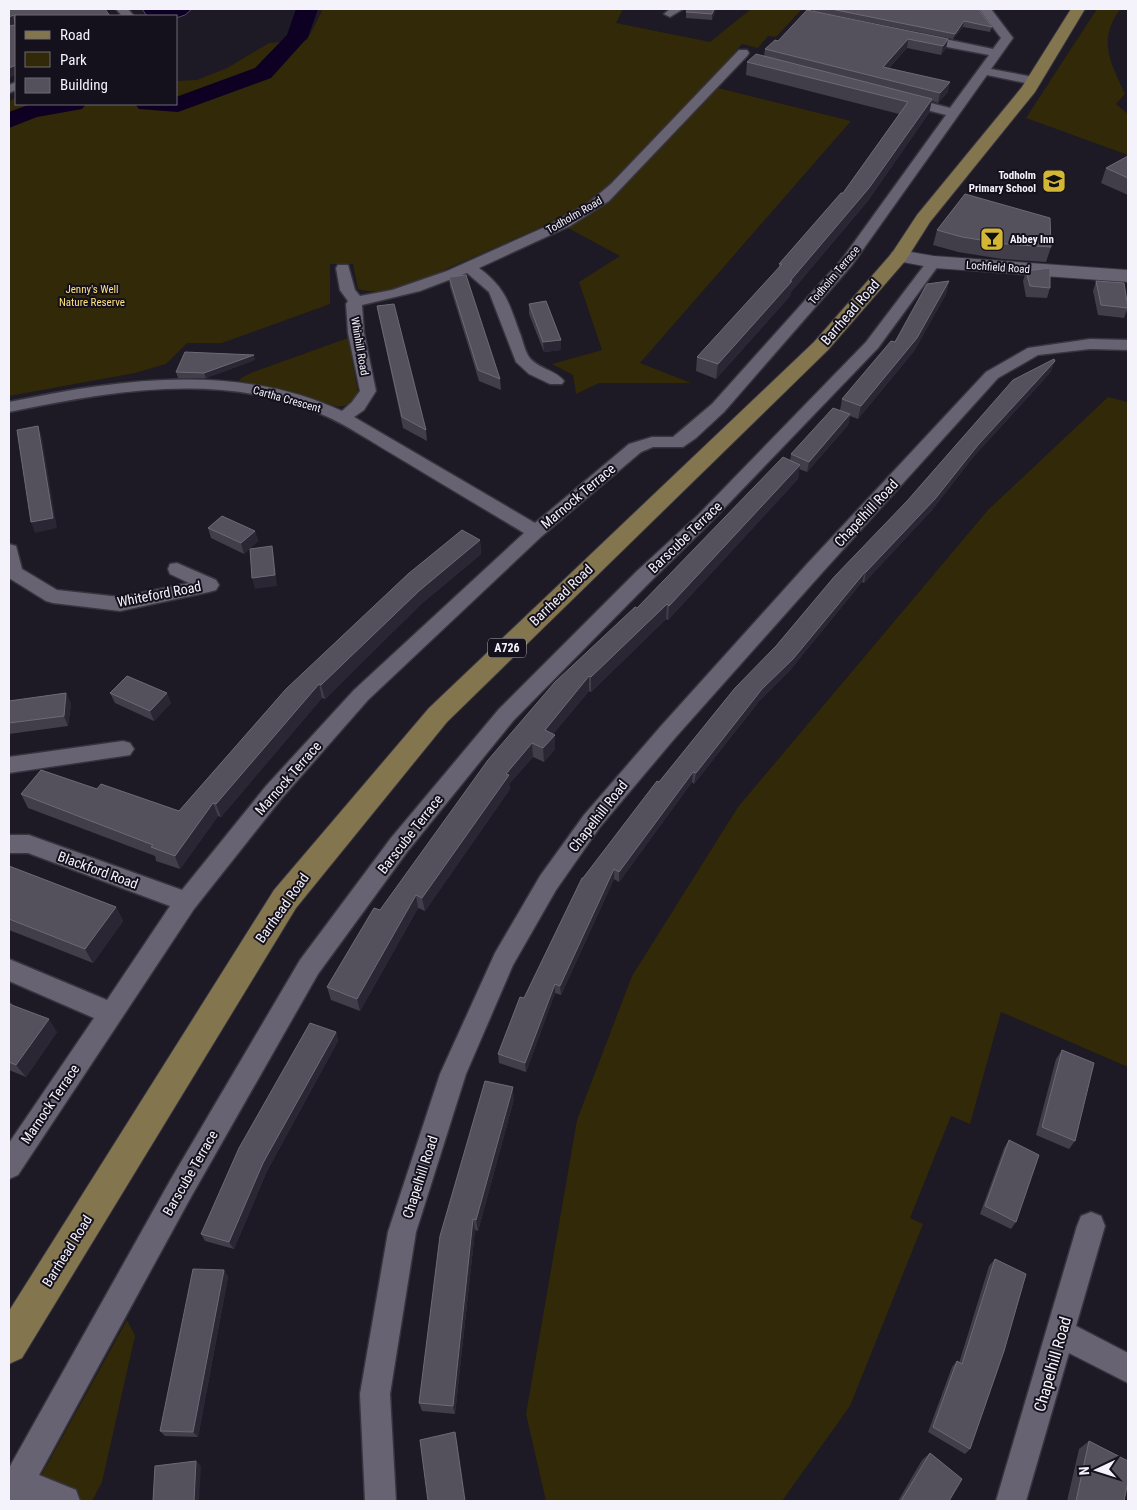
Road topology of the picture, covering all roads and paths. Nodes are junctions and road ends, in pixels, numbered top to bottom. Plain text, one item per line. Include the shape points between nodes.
1 (985, 9) edge
2 (1078, 9) edge
3 (908, 35) edge
4 (996, 54) junction
5 (743, 57) dead end
6 (985, 71) junction
7 (1036, 81) junction
8 (889, 96) edge
9 (954, 113) junction
10 (899, 256) junction
11 (934, 262) junction
12 (468, 267) junction
13 (343, 268) dead end
14 (1128, 276) edge
15 (356, 301) junction
16 (1128, 345) edge
17 (556, 381) dead end
18 (9, 407) edge
19 (343, 418) junction
20 (635, 448) joint
21 (536, 532) junction
22 (9, 550) edge
23 (177, 569) dead end
24 (123, 749) dead end
25 (9, 765) edge
26 (9, 844) edge
27 (186, 902) junction
28 (9, 970) edge
29 (111, 1013) junction
30 (9, 1166) edge
31 (1091, 1226) dead end
32 (1061, 1334) junction
33 (9, 1345) edge
34 (1128, 1368) edge
35 (13, 1490) edge
36 (65, 1501) edge
37 (380, 1501) edge
38 (1011, 1501) edge

1 - 4 street, Todholm Terrace via 1007,38
2 - 7 main road, Barrhead Road / A726
3 - 4 street
4 - 6 street, Todholm Terrace
5 - 12 street, Todholm Road via 607,196 579,216
6 - 7 street
6 - 9 street, Todholm Terrace
7 - 10 main road, Barrhead Road / A726 via 923,219
8 - 9 street
9 - 20 street, Todholm Terrace via 847,262 718,408 677,443 652,442
10 - 11 street, Lochfield Road
10 - 33 main road, Barrhead Road / A726 via 821,346 438,715 285,899
11 - 14 street, Lochfield Road
11 - 35 street, Barscube Terrace via 872,345 704,519 506,715 399,845 309,967 181,1188
12 - 15 street, Todholm Road via 400,293
12 - 17 street via 488,280 496,292 522,359 535,371
13 - 15 street, Whinhill Road via 348,290
15 - 19 street, Whinhill Road via 356,332 368,391 358,406
16 - 37 street, Chapelhill Road via 1090,344 1034,351 992,375 668,732 592,821 548,883 503,960 453,1074 402,1232 375,1394
18 - 19 street, Cartha Crescent via 111,387 193,382 276,394
19 - 21 street, Cartha Crescent
20 - 21 street, Marnock Terrace
21 - 27 street, Marnock Terrace via 361,695 274,792
22 - 23 street, Whiteford Road via 12,572 53,596 120,604 209,585
24 - 25 street
26 - 27 street, Blackford Road via 29,844
27 - 29 street, Marnock Terrace
28 - 29 street
29 - 30 street, Marnock Terrace
31 - 32 street, Chapelhill Road
32 - 34 street
32 - 38 street, Chapelhill Road
35 - 36 street

